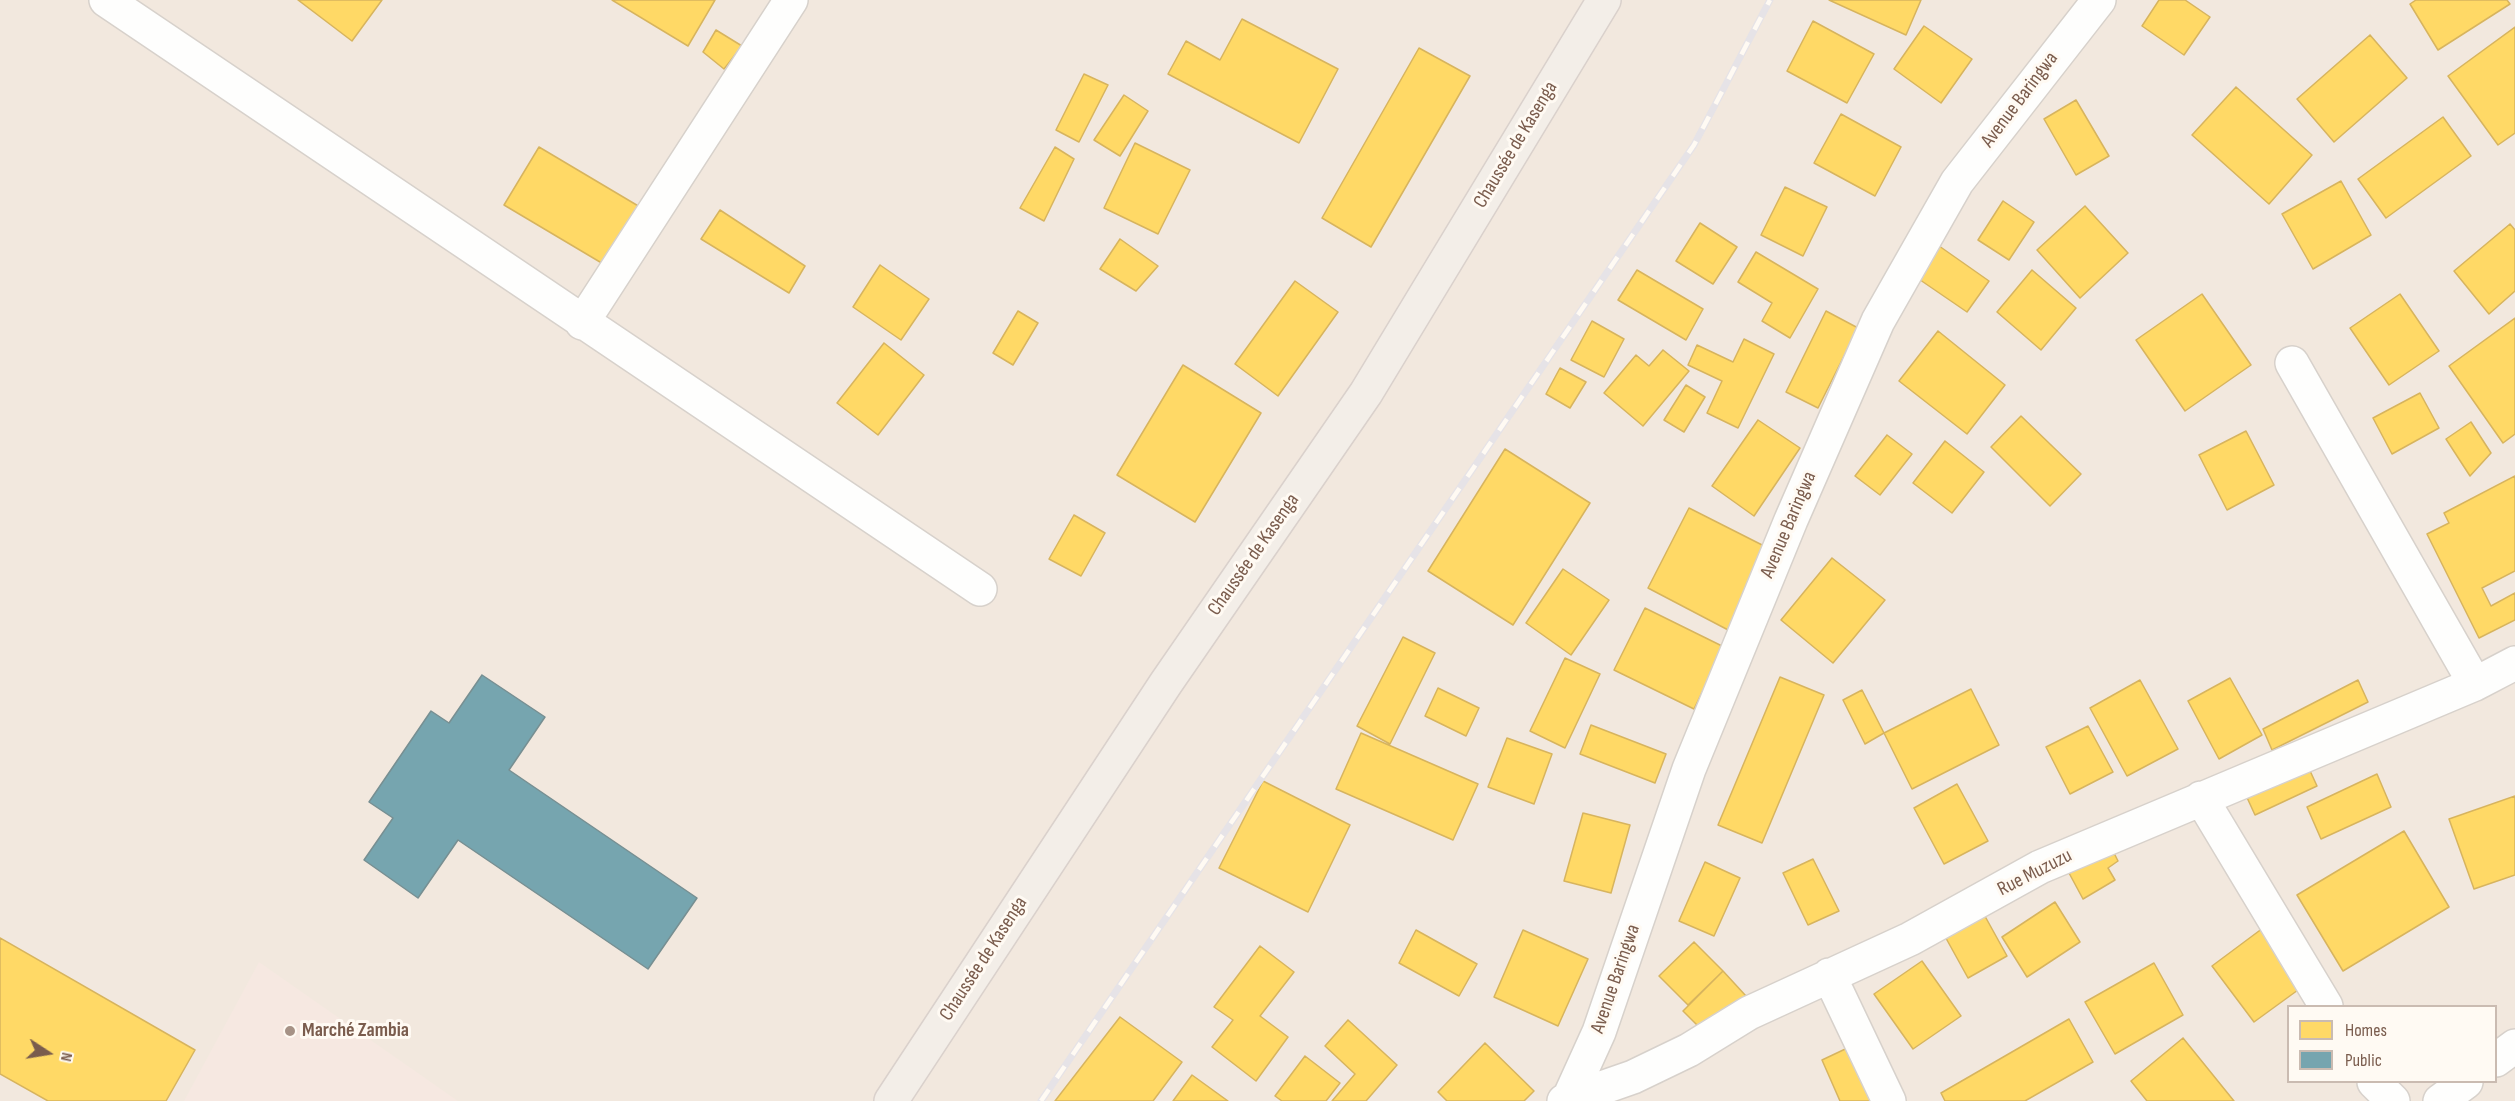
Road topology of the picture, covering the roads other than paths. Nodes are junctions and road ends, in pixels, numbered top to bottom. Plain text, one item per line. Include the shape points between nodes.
1 (106, 0) edge
2 (791, 0) edge
3 (1604, 0) edge
4 (2099, 0) edge
5 (582, 323) junction
6 (2292, 363) dead end
7 (980, 589) dead end
8 (2515, 663) edge
9 (2475, 684) junction
10 (2202, 798) junction
11 (1829, 975) junction
12 (2325, 1005) edge
13 (2515, 1046) edge
14 (2497, 1059) edge
15 (2375, 1083) edge
16 (2465, 1083) edge
17 (1567, 1099) edge
18 (891, 1101) edge
19 (1889, 1101) edge
20 (2393, 1101) edge
21 (2440, 1101) edge

1 - 5 street
2 - 5 street
3 - 18 main road, Chaussée de Kasenga via 1366,393 1166,683
4 - 17 street, Avenue Baringwa via 1957,182 1878,321 1689,769 1599,1032
5 - 7 street
6 - 9 street
8 - 9 street, Rue Muzuzu
9 - 10 street, Rue Muzuzu
10 - 11 street, Rue Muzuzu via 2040,867 1910,939
10 - 12 street
11 - 17 street, Rue Muzuzu via 1749,1013 1689,1050 1633,1077
11 - 19 street
13 - 14 street
15 - 20 street
16 - 21 street

